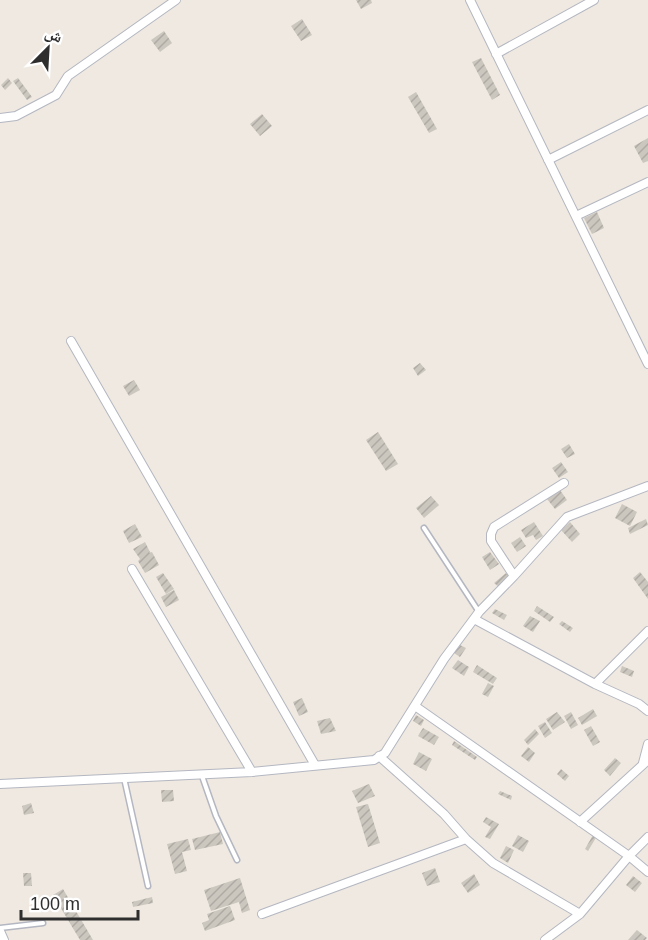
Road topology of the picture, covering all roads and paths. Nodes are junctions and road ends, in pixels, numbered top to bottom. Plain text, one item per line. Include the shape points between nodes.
1 (176, 0) edge
2 (470, 0) edge
3 (594, 0) edge
4 (496, 54) junction
5 (648, 110) edge
6 (0, 118) edge
7 (548, 160) junction
8 (648, 182) edge
9 (576, 216) junction
10 (71, 341) dead end
11 (648, 364) edge
12 (564, 483) dead end
13 (648, 486) edge
14 (424, 528) dead end
15 (132, 569) dead end
16 (514, 576) junction
17 (476, 616) junction
18 (648, 631) edge
19 (595, 684) junction
20 (415, 706) junction
21 (648, 711) edge
22 (648, 744) edge
23 (379, 756) junction
24 (646, 762) edge
25 (315, 765) junction
26 (252, 772) junction
27 (202, 775) junction
28 (123, 777) junction
29 (0, 784) edge
30 (580, 822) junction
31 (648, 837) edge
32 (466, 839) junction
33 (629, 856) junction
34 (237, 861) dead end
35 (648, 872) edge
36 (147, 886) dead end
37 (262, 914) dead end
38 (580, 914) junction
39 (43, 922) dead end
40 (0, 930) edge
41 (4, 940) edge
42 (544, 940) edge

1 - 6 street via 68,76 56,95 16,116
2 - 4 street
3 - 4 street
4 - 7 street
5 - 7 street
7 - 9 street
8 - 9 street
9 - 11 street
10 - 25 street
12 - 16 street via 494,527 491,542
13 - 16 street via 567,517
14 - 17 lane
15 - 26 street
16 - 17 street
17 - 19 street
17 - 20 street
18 - 19 street
19 - 21 street
20 - 23 street via 385,753
20 - 30 street
22 - 24 street
23 - 25 street via 374,760
23 - 32 street
24 - 30 street
25 - 26 street
26 - 27 street
27 - 28 street
27 - 34 lane
28 - 29 street
28 - 36 lane
30 - 33 street
31 - 33 street
32 - 37 street
32 - 38 street via 493,863
33 - 35 street
33 - 38 street
38 - 42 street
39 - 40 lane
40 - 41 street

